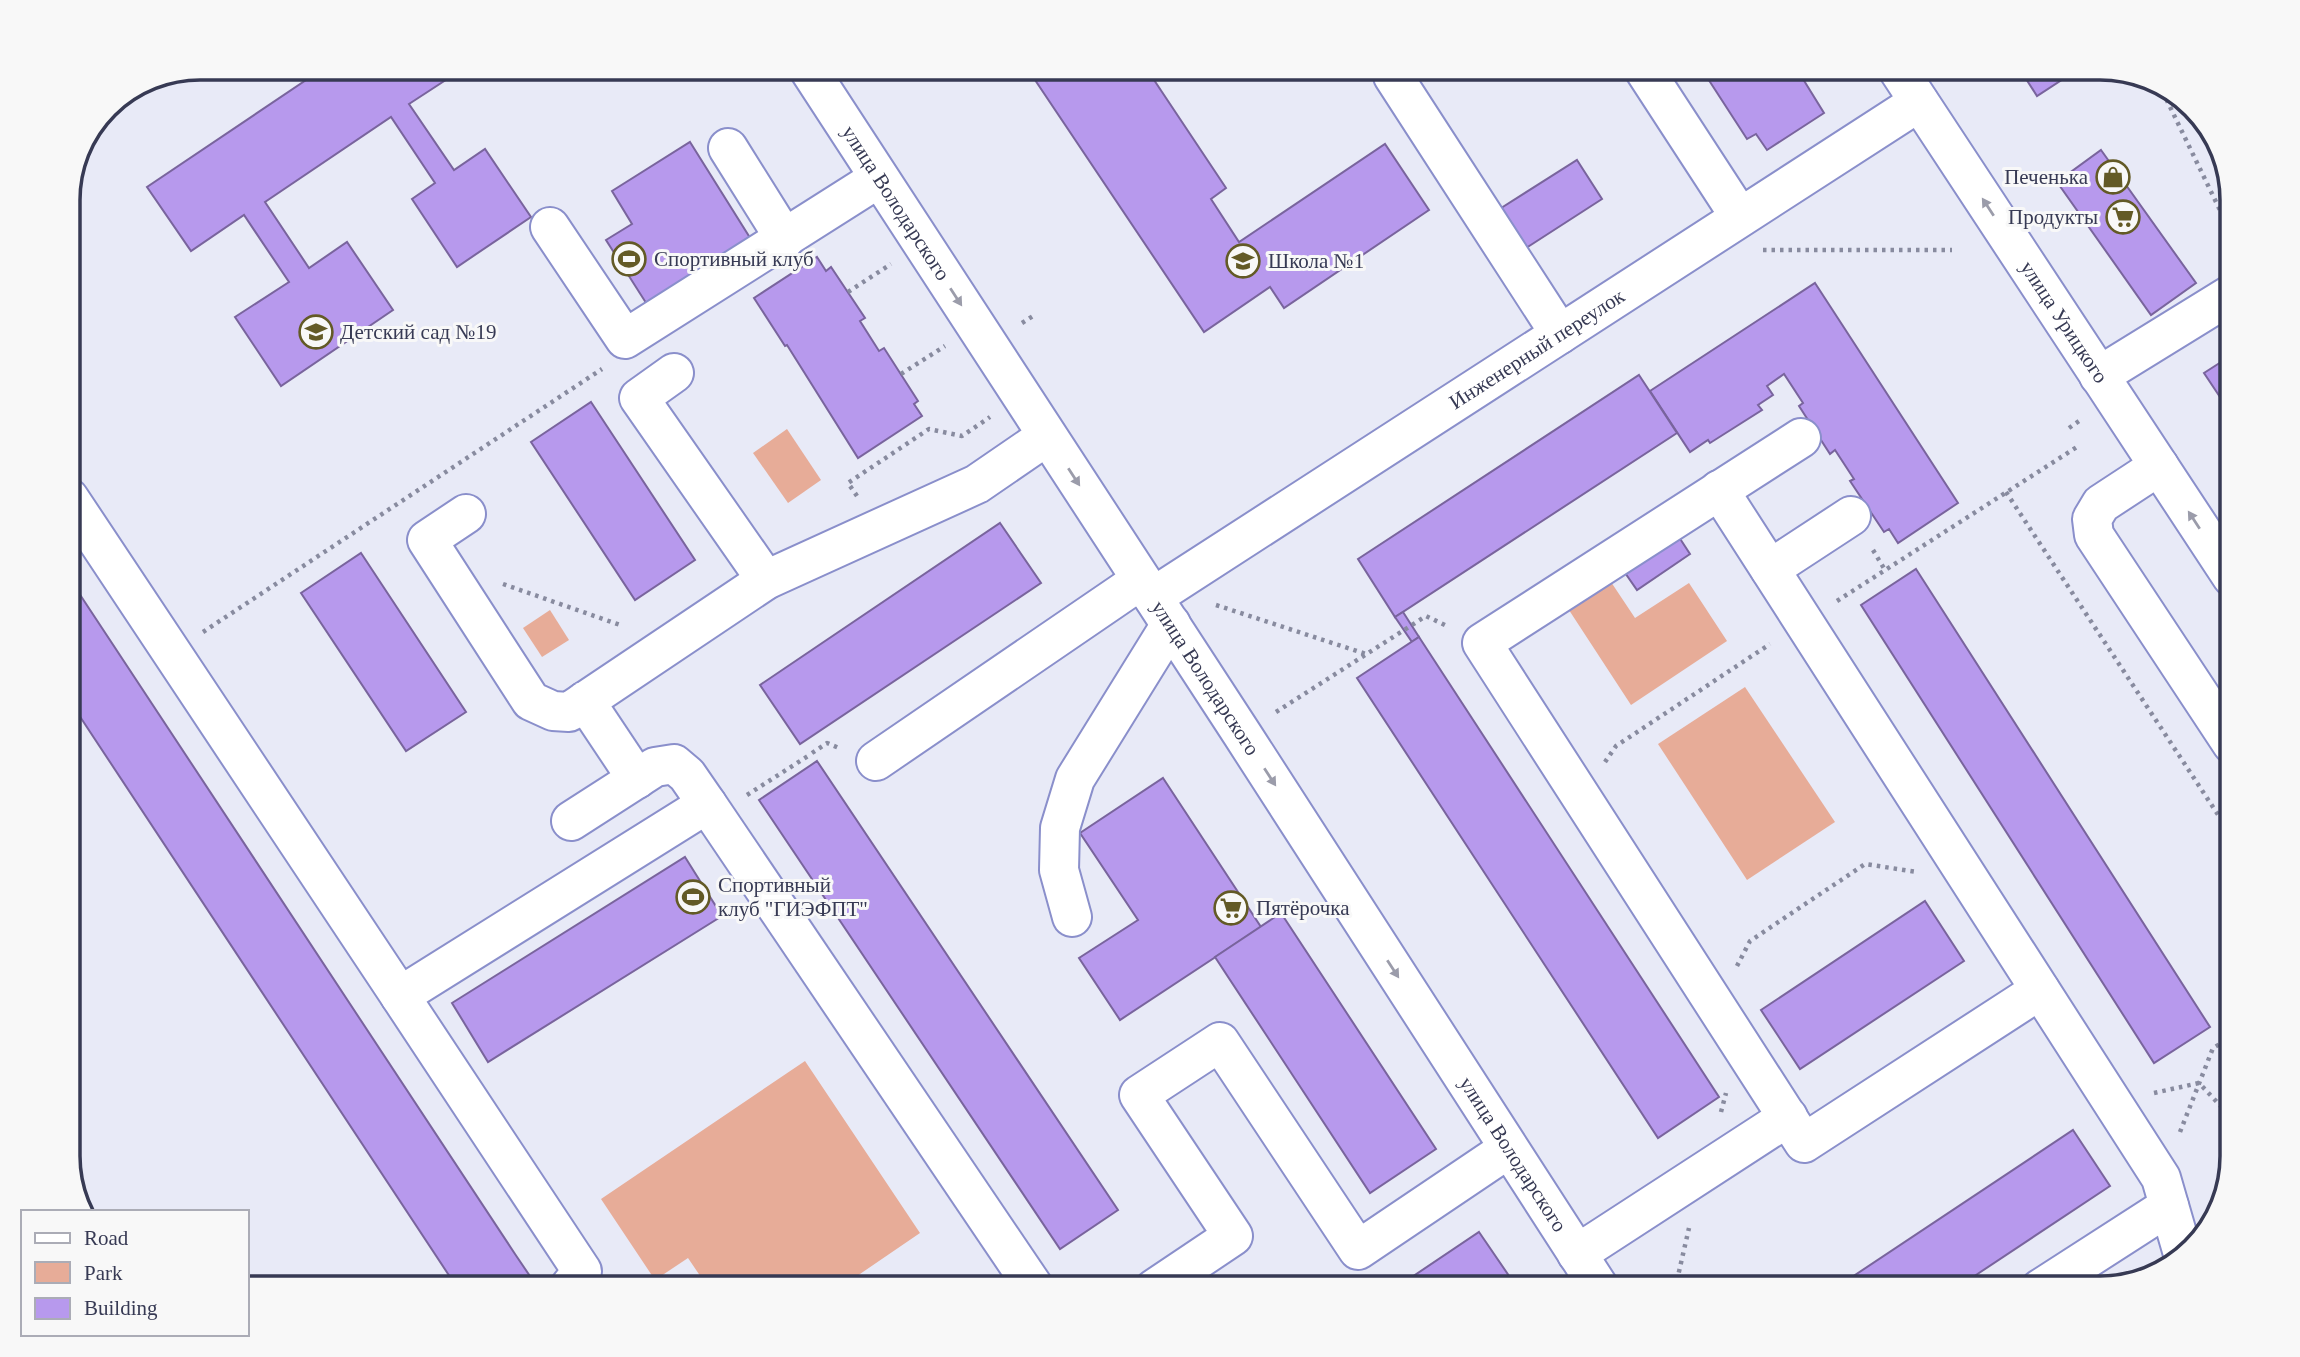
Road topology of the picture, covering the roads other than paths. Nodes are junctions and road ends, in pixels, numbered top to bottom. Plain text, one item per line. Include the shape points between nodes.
1 (816, 80) edge
2 (1396, 80) edge
3 (1651, 80) edge
4 (1905, 80) edge
5 (1919, 102) junction
6 (728, 148) dead end
7 (879, 178) junction
8 (1740, 217) junction
9 (550, 228) dead end
10 (785, 239) junction
11 (2219, 302) edge
12 (1560, 334) junction
13 (674, 373) dead end
14 (2099, 376) junction
15 (1047, 436) junction
16 (1801, 438) dead end
17 (2159, 466) junction
18 (1719, 490) junction
19 (466, 514) dead end
20 (1851, 516) dead end
21 (81, 524) edge
22 (2219, 558) edge
23 (1770, 569) junction
24 (766, 580) junction
25 (1155, 600) junction
26 (585, 701) junction
27 (2220, 725) edge
28 (876, 761) dead end
29 (637, 779) junction
30 (711, 810) junction
31 (571, 821) dead end
32 (1072, 917) dead end
33 (2040, 990) junction
34 (400, 996) junction
35 (1788, 1117) junction
36 (1508, 1149) junction
37 (2165, 1192) junction
38 (2180, 1245) edge
39 (1577, 1254) junction
40 (580, 1276) edge
41 (1026, 1276) edge
42 (1173, 1276) edge
43 (1591, 1276) edge
44 (2057, 1276) edge

1 - 7 street, улица Володарского
2 - 12 street
3 - 8 street
4 - 5 street, улица Урицкого
5 - 8 street, Инженерный переулок
14 -> 5 street, улица Урицкого
6 - 10 street
7 - 10 street
7 -> 15 street, улица Володарского
8 - 12 street, Инженерный переулок
9 - 10 street via 625,339
11 - 14 street
12 - 25 street, Инженерный переулок
13 - 24 street via 639,398
14 - 17 street, улица Урицкого
15 - 24 street via 977,484
15 -> 25 street, улица Володарского
16 - 18 street
22 -> 17 street, улица Урицкого
17 - 27 street via 2101,504 2092,519 2094,535
18 - 23 street
18 - 35 street via 1482,642
19 - 26 street via 427,540 531,701 569,712
20 - 23 street
21 - 34 street
23 - 33 street
24 - 26 street
25 - 28 street, Инженерный переулок
25 - 32 street via 1075,779 1060,828 1059,870
25 -> 36 street, улица Володарского
26 - 29 street
29 - 30 street via 655,767 674,764
29 - 31 street
30 - 34 street
30 - 41 street
33 - 35 street via 1804,1143
33 - 37 street
34 - 40 street
35 - 39 street
36 - 39 street, улица Володарского
36 - 42 street via 1358,1250 1220,1042 1139,1095 1233,1236
37 - 38 street
37 - 44 street
39 - 43 street, улица Володарского

